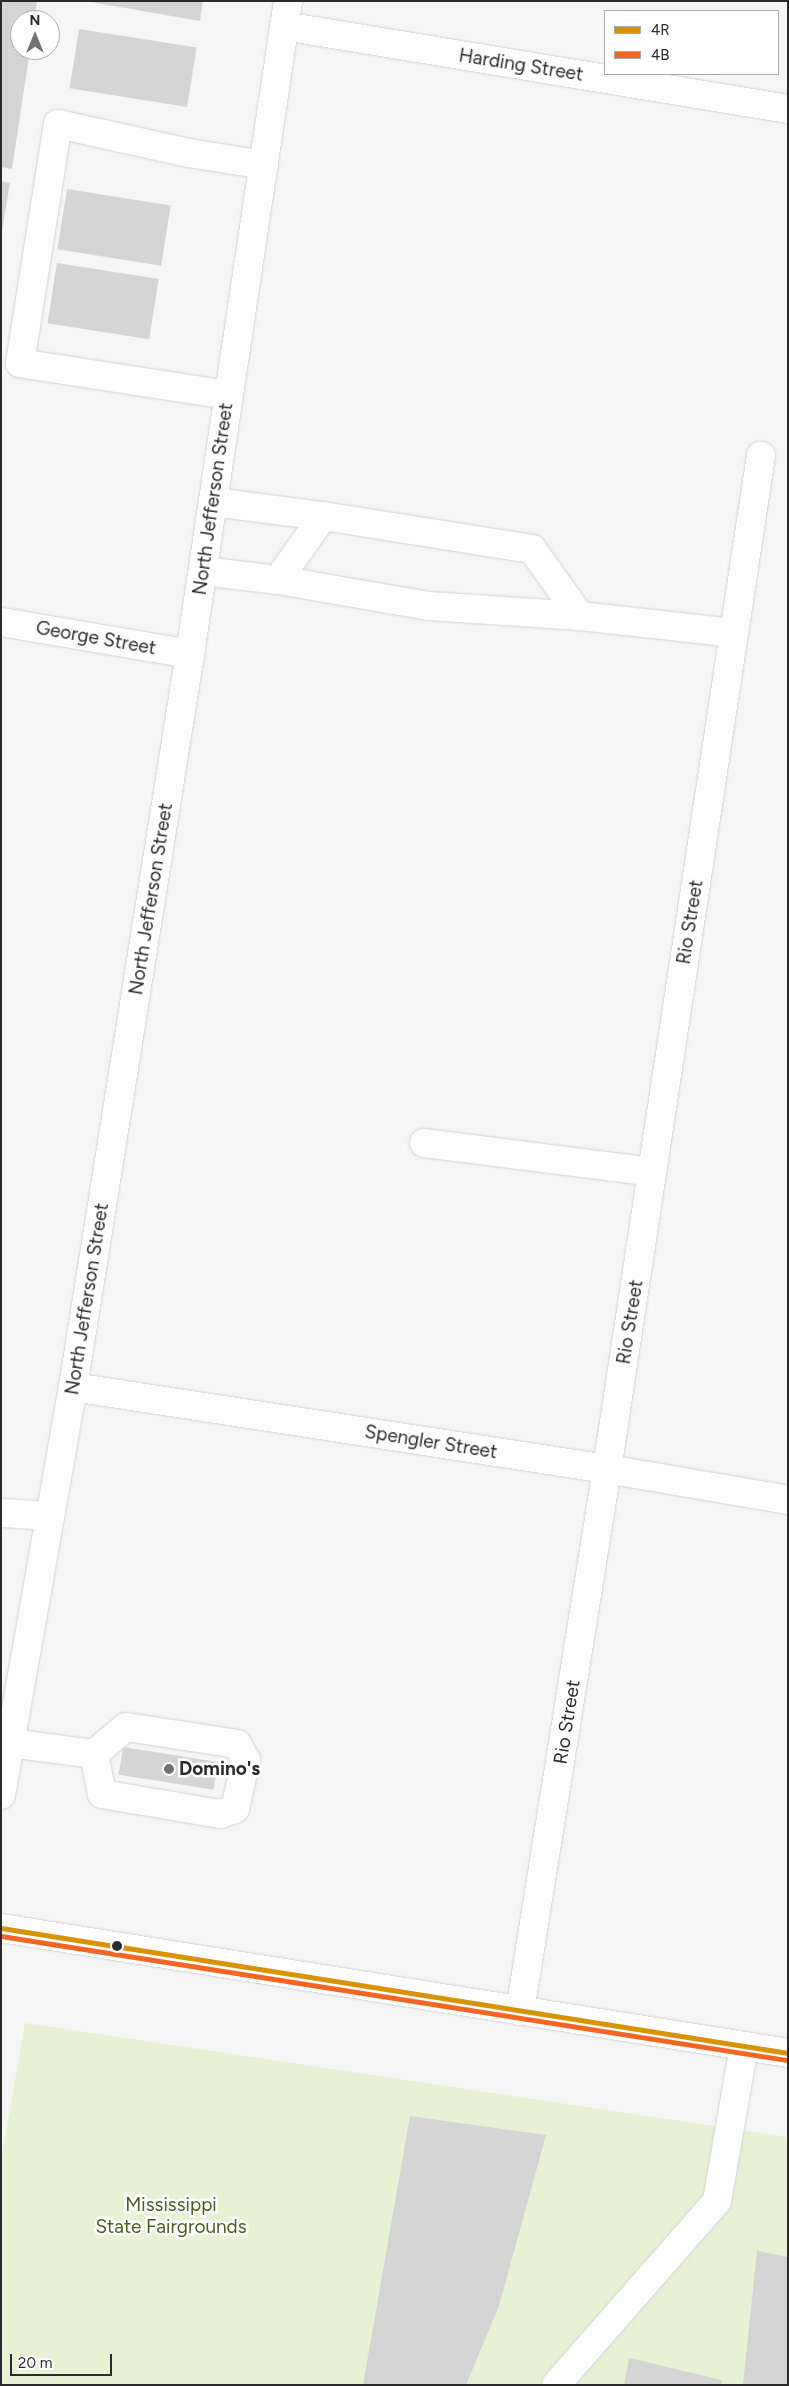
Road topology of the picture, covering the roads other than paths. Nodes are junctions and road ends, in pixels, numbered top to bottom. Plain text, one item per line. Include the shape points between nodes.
1 (286, 14) edge
2 (604, 74) edge
3 (608, 75) edge
4 (788, 109) edge
5 (264, 165) junction
6 (228, 395) junction
7 (762, 456) dead end
8 (213, 502) junction
9 (323, 516) junction
10 (203, 571) junction
11 (278, 580) junction
12 (580, 616) junction
13 (1, 622) edge
14 (734, 633) junction
15 (190, 654) junction
16 (424, 1143) dead end
17 (652, 1172) junction
18 (73, 1387) junction
19 (607, 1469) junction
20 (788, 1500) edge
21 (1, 1513) edge
22 (50, 1516) junction
23 (10, 1743) junction
24 (94, 1754) junction
25 (1, 1795) edge
26 (1, 1928) edge
27 (520, 2011) junction
28 (744, 2046) junction
29 (788, 2053) edge
30 (556, 2385) edge

1 - 2 street, Harding Street
1 - 5 street, North Jefferson Street
3 - 4 street, Harding Street
5 - 6 street, North Jefferson Street
5 - 6 street via 189,153 58,124 20,363
6 - 8 street, North Jefferson Street
7 - 14 street, Rio Street
8 - 9 street
8 - 10 street, North Jefferson Street
9 - 11 street
9 - 12 street via 532,549
10 - 11 street
10 - 15 street, North Jefferson Street
11 - 12 street via 429,606
12 - 14 street
13 - 15 street, George Street
14 - 17 street, Rio Street
15 - 18 street, North Jefferson Street
16 - 17 street
17 - 19 street, Rio Street
18 - 19 street, Spengler Street
18 - 22 street, North Jefferson Street
19 - 20 street, Spengler Street
19 - 27 street, Rio Street
21 - 22 street
22 - 23 street, North Jefferson Street
23 - 24 street
23 - 25 street, North Jefferson Street
24 - 24 street via 126,1727 237,1744 246,1760 235,1809 220,1814 102,1794
26 - 27 street
27 - 28 street
28 - 29 street
28 - 30 street via 717,2201

